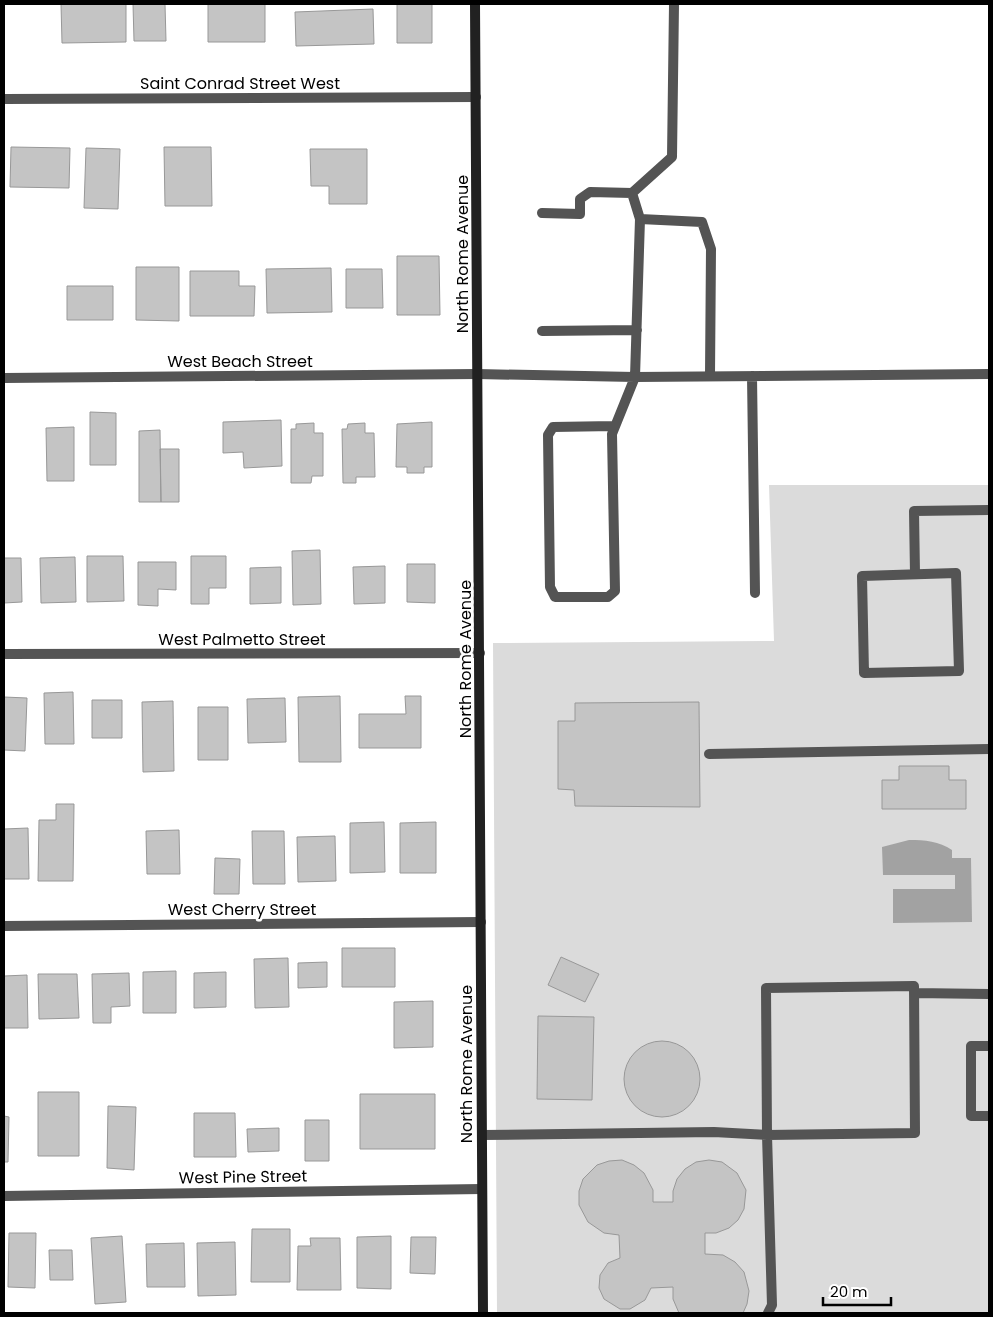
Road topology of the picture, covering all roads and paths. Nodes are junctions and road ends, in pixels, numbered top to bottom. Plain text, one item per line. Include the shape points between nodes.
1 (475, 4) edge
2 (674, 4) edge
3 (476, 97) junction
4 (4, 99) edge
5 (632, 193) junction
6 (542, 213) dead end
7 (640, 219) junction
8 (637, 330) junction
9 (542, 331) dead end
10 (477, 374) junction
11 (989, 374) edge
12 (710, 376) junction
13 (752, 376) junction
14 (636, 377) junction
15 (4, 378) edge
16 (614, 426) junction
17 (989, 510) edge
18 (915, 574) junction
19 (755, 593) dead end
20 (480, 653) junction
21 (4, 654) edge
22 (989, 749) edge
23 (709, 754) dead end
24 (481, 922) junction
25 (4, 926) edge
26 (914, 993) junction
27 (989, 994) edge
28 (989, 1046) edge
29 (989, 1116) edge
30 (482, 1135) junction
31 (767, 1135) junction
32 (482, 1189) junction
33 (4, 1196) edge
34 (483, 1313) edge
35 (768, 1313) edge

1 - 3 street, North Rome Avenue
2 - 5 street via 672,157
3 - 4 street, Saint Conrad Street West
3 - 10 street, North Rome Avenue
5 - 6 street via 590,192 580,199 580,214
5 - 7 street
7 - 8 street
7 - 12 street via 702,222 711,249
8 - 9 street
8 - 14 street
10 - 14 street, West Beach Street
10 - 15 street, West Beach Street
10 - 20 street, North Rome Avenue
11 - 13 street, West Beach Street
12 - 13 street, West Beach Street
12 - 14 street, West Beach Street
13 - 19 street
14 - 16 street
16 - 16 street via 614,590 608,597 555,597 550,587 548,435 553,427
17 - 18 street via 914,511
18 - 18 street via 862,576 864,673 959,671 956,573
20 - 21 street, West Palmetto Street
20 - 24 street, North Rome Avenue
22 - 23 street
24 - 25 street, West Cherry Street
24 - 30 street, North Rome Avenue
26 - 27 street
26 - 31 street via 915,1133
26 - 31 street via 914,986 766,988
28 - 29 street via 972,1046 971,1116
30 - 31 street via 714,1132
30 - 32 street, North Rome Avenue
31 - 35 street via 772,1305
32 - 33 street, West Pine Street
32 - 34 street, North Rome Avenue

